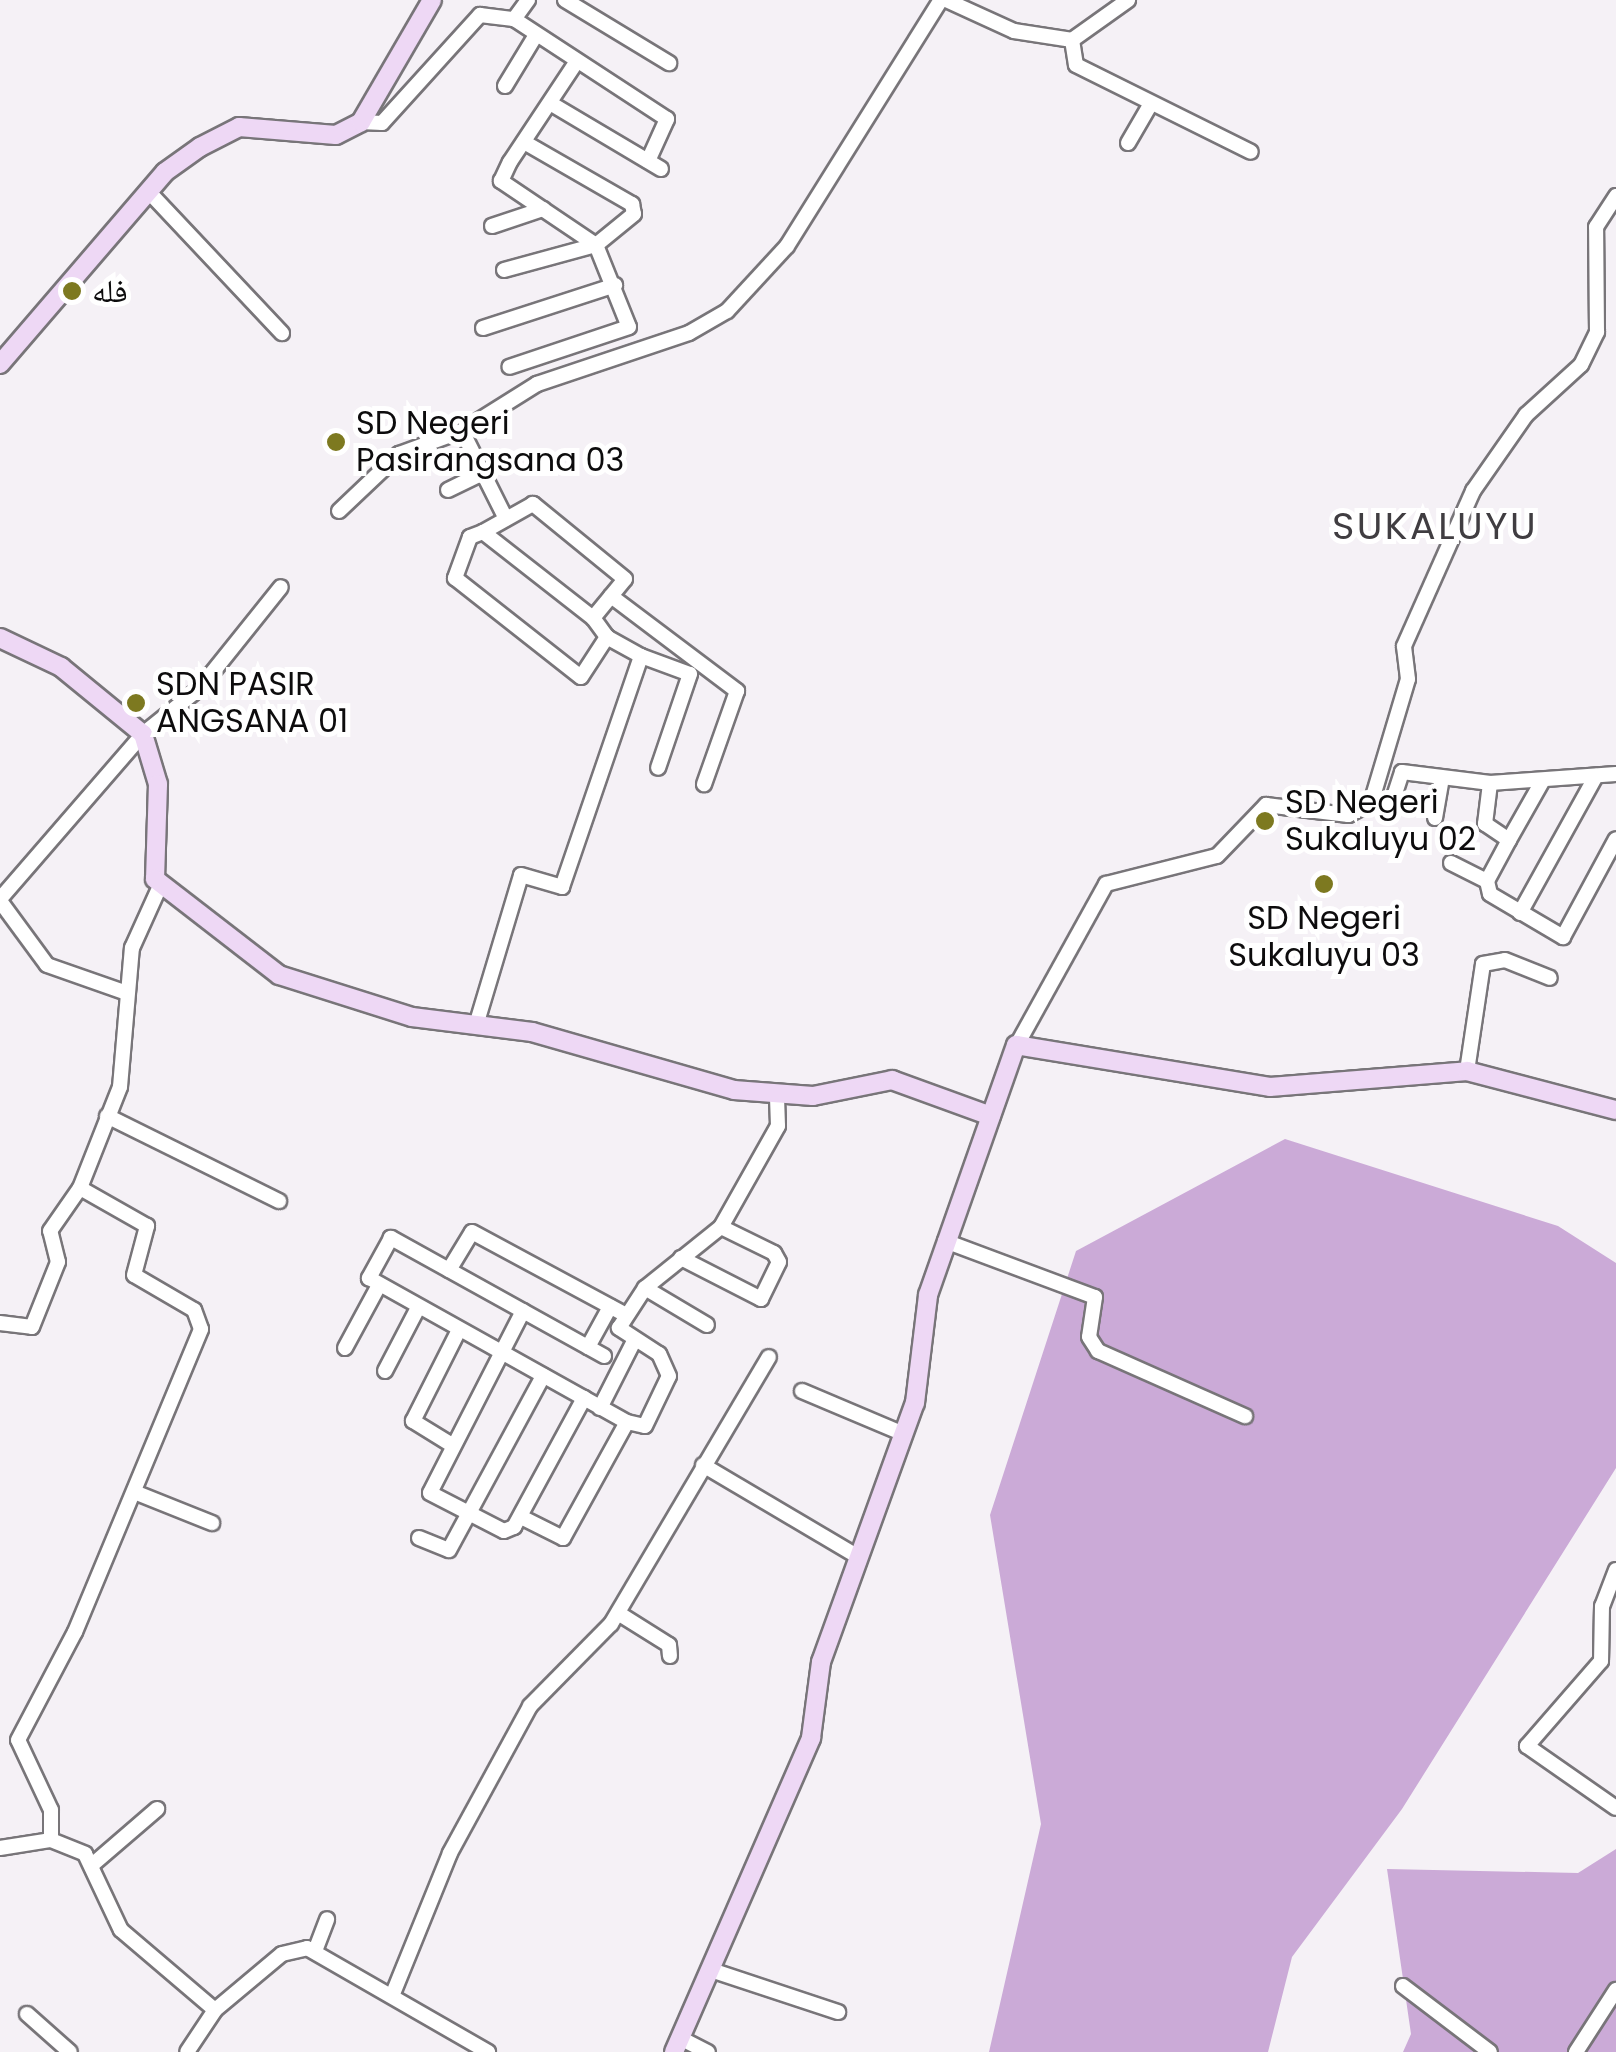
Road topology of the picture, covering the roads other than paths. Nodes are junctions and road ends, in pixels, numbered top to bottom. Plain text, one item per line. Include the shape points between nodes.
1 (432, 0) edge
2 (528, 0) edge
3 (565, 0) edge
4 (944, 0) edge
5 (1128, 0) edge
6 (514, 20) junction
7 (536, 35) junction
8 (1072, 40) junction
9 (669, 63) dead end
10 (574, 64) junction
11 (505, 86) dead end
12 (550, 102) junction
13 (1150, 105) junction
14 (361, 122) junction
15 (524, 142) junction
16 (1128, 142) dead end
17 (1251, 152) dead end
18 (150, 192) junction
19 (1616, 196) edge
20 (543, 208) junction
21 (492, 226) dead end
22 (596, 245) junction
23 (504, 270) dead end
24 (614, 285) junction
25 (483, 328) dead end
26 (282, 334) dead end
27 (0, 364) edge
28 (509, 368) dead end
29 (462, 431) junction
30 (482, 473) junction
31 (448, 490) dead end
32 (339, 512) dead end
33 (506, 519) junction
34 (483, 532) junction
35 (281, 587) dead end
36 (611, 596) junction
37 (592, 618) junction
38 (608, 637) junction
39 (2, 643) edge
40 (642, 656) junction
41 (712, 672) junction
42 (690, 674) junction
43 (143, 734) junction
44 (658, 768) dead end
45 (1616, 774) edge
46 (1596, 776) junction
47 (1442, 778) junction
48 (1543, 780) junction
49 (1490, 783) junction
50 (704, 784) dead end
51 (1388, 812) dead end
52 (1434, 818) dead end
53 (1616, 839) edge
54 (1508, 840) junction
55 (1451, 862) dead end
56 (1486, 881) junction
57 (160, 886) junction
58 (0, 900) edge
59 (1520, 913) junction
60 (1550, 978) dead end
61 (124, 992) junction
62 (477, 1022) junction
63 (1018, 1043) junction
64 (1467, 1071) junction
65 (778, 1096) junction
66 (1616, 1110) edge
67 (107, 1116) junction
68 (991, 1116) junction
69 (80, 1188) junction
70 (279, 1202) dead end
71 (721, 1227) junction
72 (945, 1241) junction
73 (681, 1258) junction
74 (450, 1270) junction
75 (378, 1287) junction
76 (644, 1288) junction
77 (610, 1307) junction
78 (418, 1308) junction
79 (523, 1311) junction
80 (626, 1316) junction
81 (0, 1323) edge
82 (707, 1325) dead end
83 (460, 1330) junction
84 (635, 1338) junction
85 (588, 1347) junction
86 (345, 1348) dead end
87 (500, 1352) junction
88 (604, 1356) dead end
89 (769, 1358) dead end
90 (384, 1371) dead end
91 (543, 1376) junction
92 (802, 1391) dead end
93 (584, 1398) junction
94 (600, 1408) junction
95 (1245, 1416) dead end
96 (627, 1422) junction
97 (904, 1434) junction
98 (452, 1445) junction
99 (704, 1466) junction
100 (137, 1492) junction
101 (469, 1513) junction
102 (521, 1517) junction
103 (212, 1523) dead end
104 (418, 1538) dead end
105 (860, 1558) junction
106 (1616, 1570) edge
107 (618, 1613) junction
108 (670, 1656) dead end
109 (1616, 1808) edge
110 (157, 1809) dead end
111 (51, 1840) junction
112 (0, 1848) edge
113 (92, 1865) junction
114 (327, 1919) dead end
115 (316, 1952) junction
116 (711, 1970) junction
117 (1404, 1986) dead end
118 (1616, 1990) edge
119 (392, 1996) junction
120 (216, 2010) junction
121 (838, 2012) dead end
122 (27, 2014) dead end
123 (678, 2046) edge
124 (70, 2052) edge
125 (187, 2052) edge
126 (488, 2052) edge
127 (708, 2052) edge
128 (1490, 2052) edge
129 (1576, 2052) edge

1 - 14 street
2 - 6 street
3 - 9 street
4 - 8 street via 1014,31
4 - 29 street via 787,246 727,311 689,333 537,384
5 - 8 street
6 - 7 street
6 - 14 street via 480,15 382,123
7 - 10 street
7 - 11 street
8 - 13 street via 1072,62
10 - 12 street
10 - 12 street via 667,119 655,165
12 - 15 street
13 - 16 street
13 - 17 street
14 - 18 street via 336,135 231,130
15 - 20 street via 501,181
15 - 22 street via 635,207
18 - 26 street
18 - 27 street
19 - 63 street via 1596,227 1597,332 1582,364 1514,430 1473,491 1404,646 1408,679 1371,803 1348,815 1266,805 1217,856 1106,884
20 - 21 street
20 - 22 street
22 - 23 street
22 - 24 street
24 - 25 street
24 - 28 street via 626,332
29 - 30 street
29 - 32 street via 389,460
30 - 31 street
30 - 33 street
33 - 34 street
33 - 36 street via 533,504 625,578
34 - 37 street
34 - 38 street via 470,537 455,578 576,676 586,676
35 - 43 street via 200,688
36 - 37 street
36 - 41 street
37 - 38 street
38 - 40 street
39 - 43 street via 62,666
40 - 42 street
40 - 62 street via 562,887 521,875
41 - 42 street
41 - 50 street via 738,690
42 - 44 street
43 - 57 street via 158,784 151,866
43 - 58 street
45 - 46 street
46 - 48 street
46 - 59 street
47 - 49 street
47 - 51 street via 1397,775
47 - 52 street
48 - 49 street
48 - 54 street
49 - 54 street via 1485,824
53 - 59 street via 1562,936
54 - 56 street
55 - 56 street
56 - 59 street via 1490,894
57 - 61 street
57 - 62 street via 278,975 426,1020
58 - 61 street via 47,964
60 - 64 street via 1505,960 1483,964
61 - 67 street via 122,1079
62 - 65 street
63 - 64 street via 1270,1086
63 - 68 street
64 - 66 street
65 - 68 street via 892,1080
65 - 71 street via 778,1126
67 - 69 street
67 - 70 street
68 - 72 street
69 - 81 street via 50,1232 58,1262 32,1327
69 - 100 street via 146,1226 134,1275 201,1324
71 - 73 street
71 - 73 street via 774,1253 776,1272 761,1298
72 - 95 street via 1095,1298 1090,1337 1098,1351
72 - 97 street
73 - 76 street
74 - 75 street via 389,1238 369,1278
74 - 77 street via 472,1232
74 - 79 street
75 - 78 street
75 - 86 street
76 - 80 street
76 - 82 street
77 - 80 street
77 - 85 street
78 - 83 street
78 - 90 street
79 - 85 street
79 - 87 street
80 - 84 street via 620,1328
83 - 87 street
83 - 98 street via 413,1420
84 - 94 street
84 - 96 street via 659,1354 669,1376 645,1426
85 - 88 street
87 - 91 street
87 - 98 street
89 - 99 street
91 - 93 street
91 - 101 street
92 - 97 street
93 - 94 street
93 - 102 street
94 - 96 street
96 - 102 street via 563,1538
97 - 105 street
98 - 101 street via 428,1490
99 - 105 street
99 - 107 street
100 - 103 street
100 - 111 street via 18,1740 51,1810
101 - 102 street via 504,1531
101 - 104 street via 449,1550
105 - 116 street via 821,1662 811,1738
106 - 109 street via 1602,1606 1601,1661 1527,1746
107 - 108 street via 669,1645
107 - 119 street via 530,1706 450,1854
110 - 113 street
111 - 112 street
111 - 113 street via 76,1846
113 - 120 street via 121,1930
114 - 115 street
115 - 119 street
115 - 120 street via 289,1949
116 - 121 street
116 - 123 street
117 - 128 street
118 - 129 street
119 - 126 street
120 - 125 street
122 - 124 street
123 - 127 street

